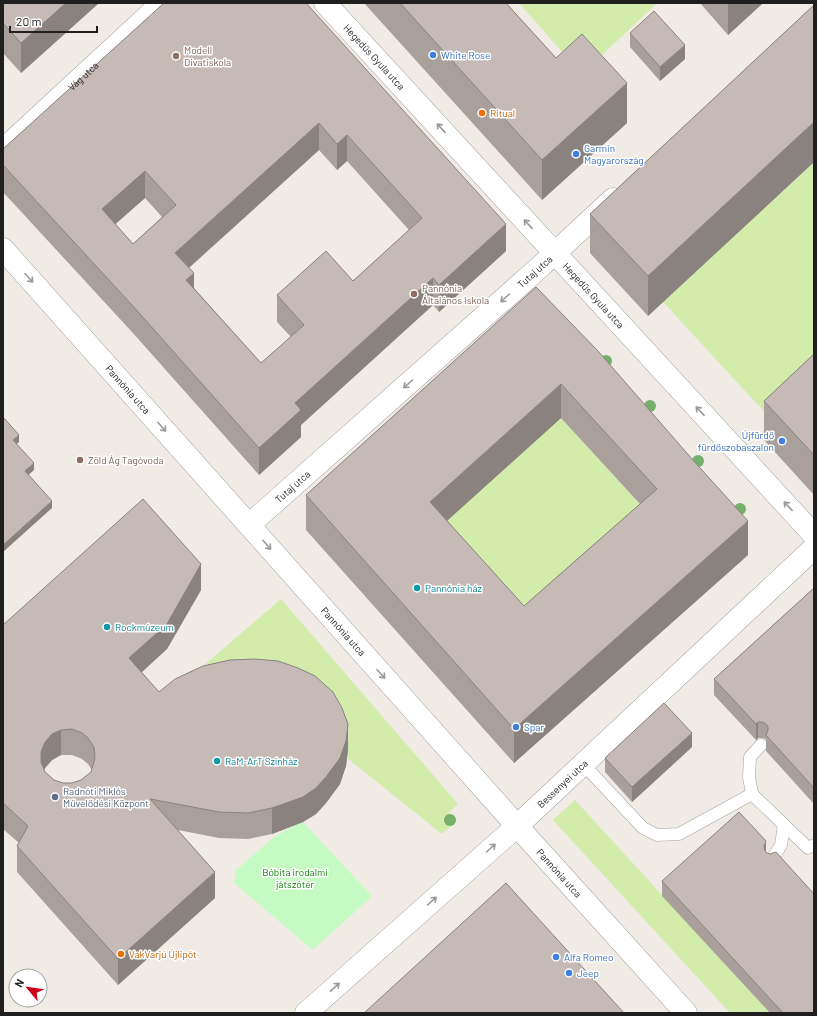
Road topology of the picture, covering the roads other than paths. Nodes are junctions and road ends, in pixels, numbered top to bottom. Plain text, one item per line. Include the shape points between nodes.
1 (162, 3) edge
2 (325, 3) edge
3 (3, 150) edge
4 (629, 184) edge
5 (3, 249) edge
6 (555, 253) junction
7 (249, 525) junction
8 (814, 535) edge
9 (814, 548) edge
10 (761, 745) dead end
11 (583, 764) junction
12 (752, 794) junction
13 (784, 824) junction
14 (517, 826) junction
15 (812, 850) edge
16 (771, 861) edge
17 (306, 1013) edge
18 (686, 1013) edge

1 - 3 street, Vág utca
6 -> 2 street, Hegedűs Gyula utca
4 - 6 street, Tutaj utca
5 -> 7 street, Pannónia utca
6 -> 7 street, Tutaj utca
8 -> 6 street, Hegedűs Gyula utca
7 -> 14 street, Pannónia utca
9 - 11 street, Bessenyei utca
10 - 12 lane via 750,757 749,777
11 - 12 lane via 643,828 657,835 679,834
11 - 14 street, Bessenyei utca
12 - 13 lane
13 - 15 lane
13 - 16 lane via 781,845
17 -> 14 street, Bessenyei utca
14 - 18 street, Pannónia utca

